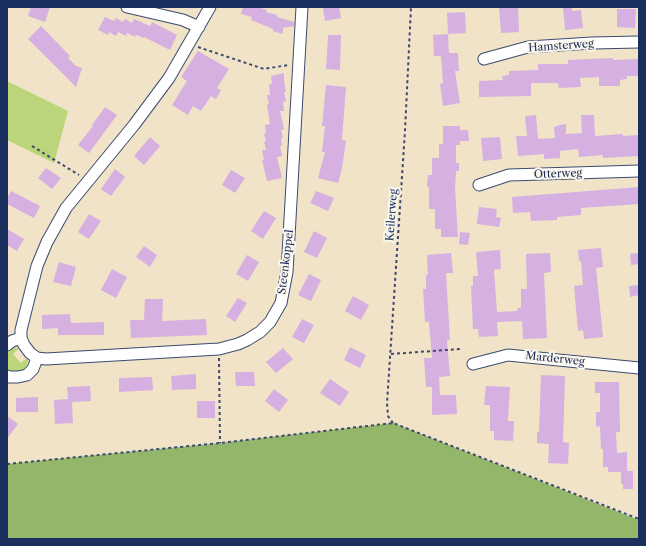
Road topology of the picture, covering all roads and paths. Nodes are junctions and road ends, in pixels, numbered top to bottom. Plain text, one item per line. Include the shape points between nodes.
1 (127, 7) edge
2 (210, 7) edge
3 (302, 7) edge
4 (411, 7) edge
5 (199, 27) junction
6 (639, 42) edge
7 (189, 44) junction
8 (484, 59) dead end
9 (300, 64) junction
10 (32, 146) dead end
11 (639, 171) edge
12 (88, 181) junction
13 (479, 185) dead end
14 (21, 338) junction
15 (7, 345) edge
16 (219, 349) junction
17 (460, 349) dead end
18 (390, 354) junction
19 (37, 358) junction
20 (473, 364) dead end
21 (639, 368) edge
22 (7, 376) edge
23 (393, 423) junction
24 (220, 443) junction
25 (7, 464) edge
26 (639, 519) edge

1 - 5 street via 183,20
2 - 5 street
3 - 9 street, Steenkoppel
4 - 18 path, Keilerweg
5 - 7 street
6 - 8 street, Hamsterweg via 528,46
7 - 9 path via 264,68
7 - 12 street via 169,78
9 - 16 street, Steenkoppel via 288,260 283,294 274,316 260,332 238,344
10 - 12 path
11 - 13 street, Otterweg via 509,175
12 - 14 street via 61,216 42,254 24,317
14 - 15 street
14 - 19 street via 30,353
16 - 19 street, Steenkoppel via 46,360
16 - 24 path
17 - 18 path
18 - 23 path, Keilerweg via 387,403 388,416
19 - 22 street via 33,369 27,375
20 - 21 street, Marderweg via 508,355 520,355
23 - 24 path
23 - 26 path
24 - 25 path

